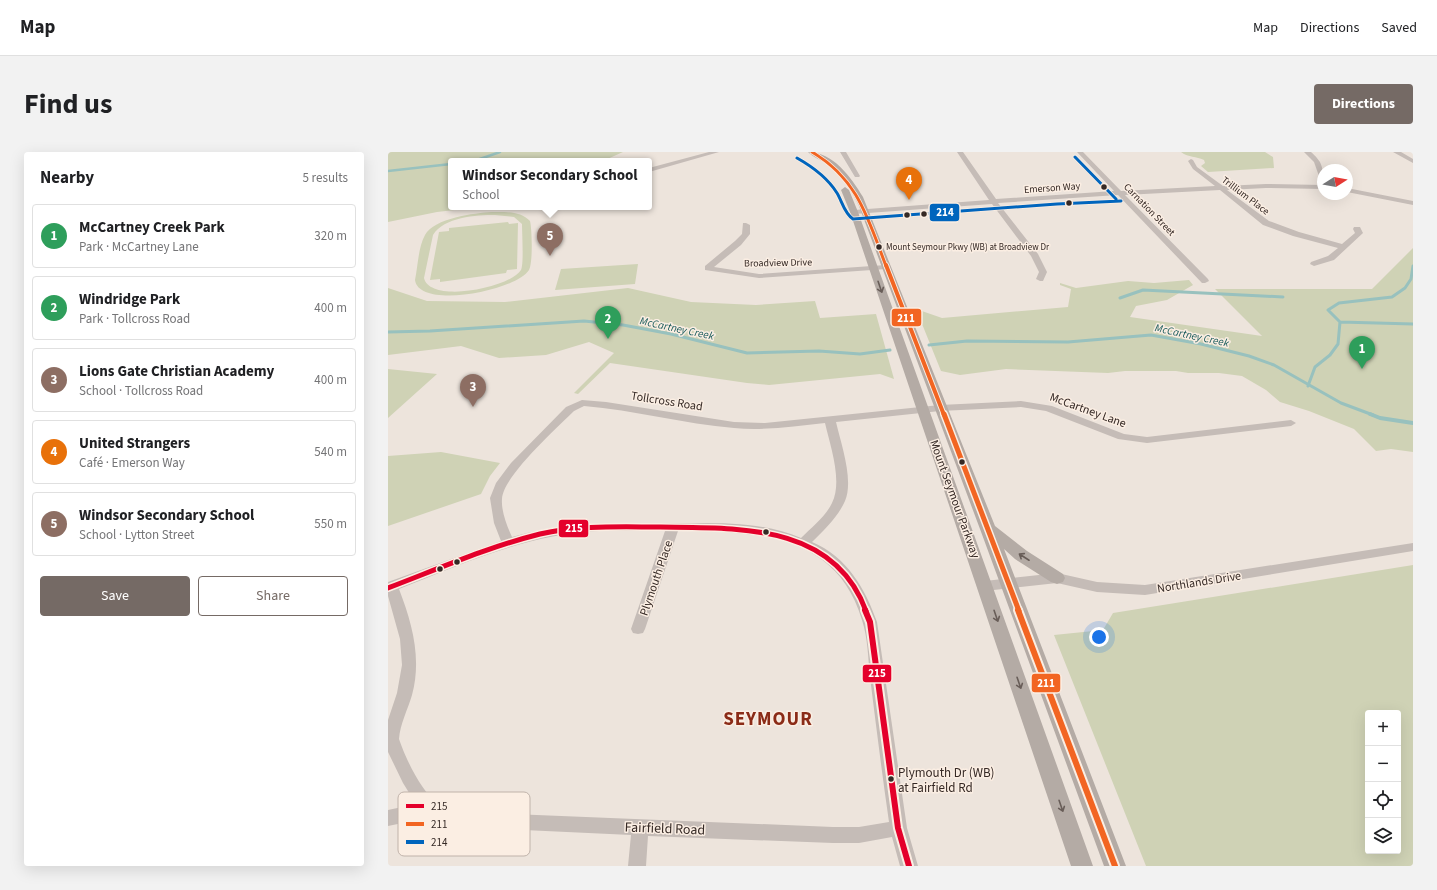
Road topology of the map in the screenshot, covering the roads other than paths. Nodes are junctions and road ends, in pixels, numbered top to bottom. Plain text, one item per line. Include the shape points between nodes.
1 (716, 152) edge
2 (800, 152) edge
3 (812, 152) edge
4 (843, 152) edge
5 (960, 152) edge
6 (1080, 152) edge
7 (1308, 152) edge
8 (1396, 152) edge
9 (1191, 161) dead end
10 (1413, 161) edge
11 (1318, 164) edge
12 (652, 169) edge
13 (857, 176) dead end
14 (1317, 187) edge
15 (1220, 188) junction
16 (1353, 191) edge
17 (1121, 194) junction
18 (994, 202) junction
19 (1413, 203) edge
20 (865, 211) junction
21 (854, 212) junction
22 (746, 225) dead end
23 (1357, 228) dead end
24 (1344, 247) junction
25 (1314, 264) dead end
26 (886, 267) junction
27 (873, 268) junction
28 (1040, 279) dead end
29 (1205, 281) dead end
30 (940, 408) junction
31 (923, 410) junction
32 (830, 420) junction
33 (1291, 423) dead end
34 (673, 527) junction
35 (988, 529) junction
36 (508, 543) junction
37 (803, 543) junction
38 (1413, 547) edge
39 (1057, 578) junction
40 (1009, 583) junction
41 (986, 586) junction
42 (390, 587) edge
43 (638, 629) dead end
44 (389, 740) edge
45 (418, 792) edge
46 (398, 816) edge
47 (388, 818) edge
48 (530, 822) edge
49 (640, 827) junction
50 (898, 828) junction
51 (637, 866) edge
52 (909, 866) edge
53 (1082, 866) edge
54 (1114, 866) edge

1 - 12 street
2 - 21 main road, Mount Seymour Parkway via 828,170 840,183
3 - 20 main road, Mount Seymour Parkway via 833,164 846,176 856,190
4 - 13 street
5 - 18 street
6 - 17 street, Carnation Street
7 - 11 street
8 - 10 street
9 - 15 street, Trillium Place via 1195,168
14 - 15 street, Emerson Way via 1284,185
15 - 17 street, Emerson Way
15 - 24 street, Trillium Place via 1266,223
16 - 19 street
17 - 18 street, Emerson Way
17 - 29 street, Carnation Street
18 - 20 street, Emerson Way
18 - 28 street via 1035,256 1043,272
20 - 21 street, Emerson Way
20 - 26 main road, Mount Seymour Parkway
21 - 27 main road, Mount Seymour Parkway
22 - 27 street, Broadview Drive via 746,234 708,268 759,276
23 - 24 street via 1359,233
24 - 25 street via 1331,258
26 - 27 street, Broadview Drive
26 - 30 main road, Mount Seymour Parkway
27 -> 31 main road, Mount Seymour Parkway
30 - 31 street, McCartney Lane
30 - 33 street, McCartney Lane via 1009,403 1035,405 1122,437 1147,440
30 - 35 main road, Mount Seymour Parkway
31 - 32 street, Tollcross Road
31 - 41 main road, Mount Seymour Parkway
32 - 36 street, Tollcross Road via 765,426 734,425 582,403 564,415 514,465 502,483 496,498 500,523
32 - 37 street via 842,479 842,495 833,512
34 - 36 street via 579,528 548,532
34 - 37 street via 752,530 776,534
34 - 43 street, Plymouth Place
39 -> 35 main road via 1021,556
35 - 40 main road, Mount Seymour Parkway
36 - 42 street
37 - 50 street via 841,568 862,598 875,649
38 - 39 street, Northlands Drive via 1145,590 1097,587
39 - 40 street, Northlands Drive
40 - 41 street, Northlands Drive
40 - 54 main road, Mount Seymour Parkway
41 -> 53 main road, Mount Seymour Parkway
42 - 44 street via 402,614 409,643 410,666 406,691
44 - 45 street
46 - 47 street, Fairfield Road
48 - 49 street, Fairfield Road
49 - 50 street, Fairfield Road via 833,835 859,835
49 - 51 street
50 - 52 street

